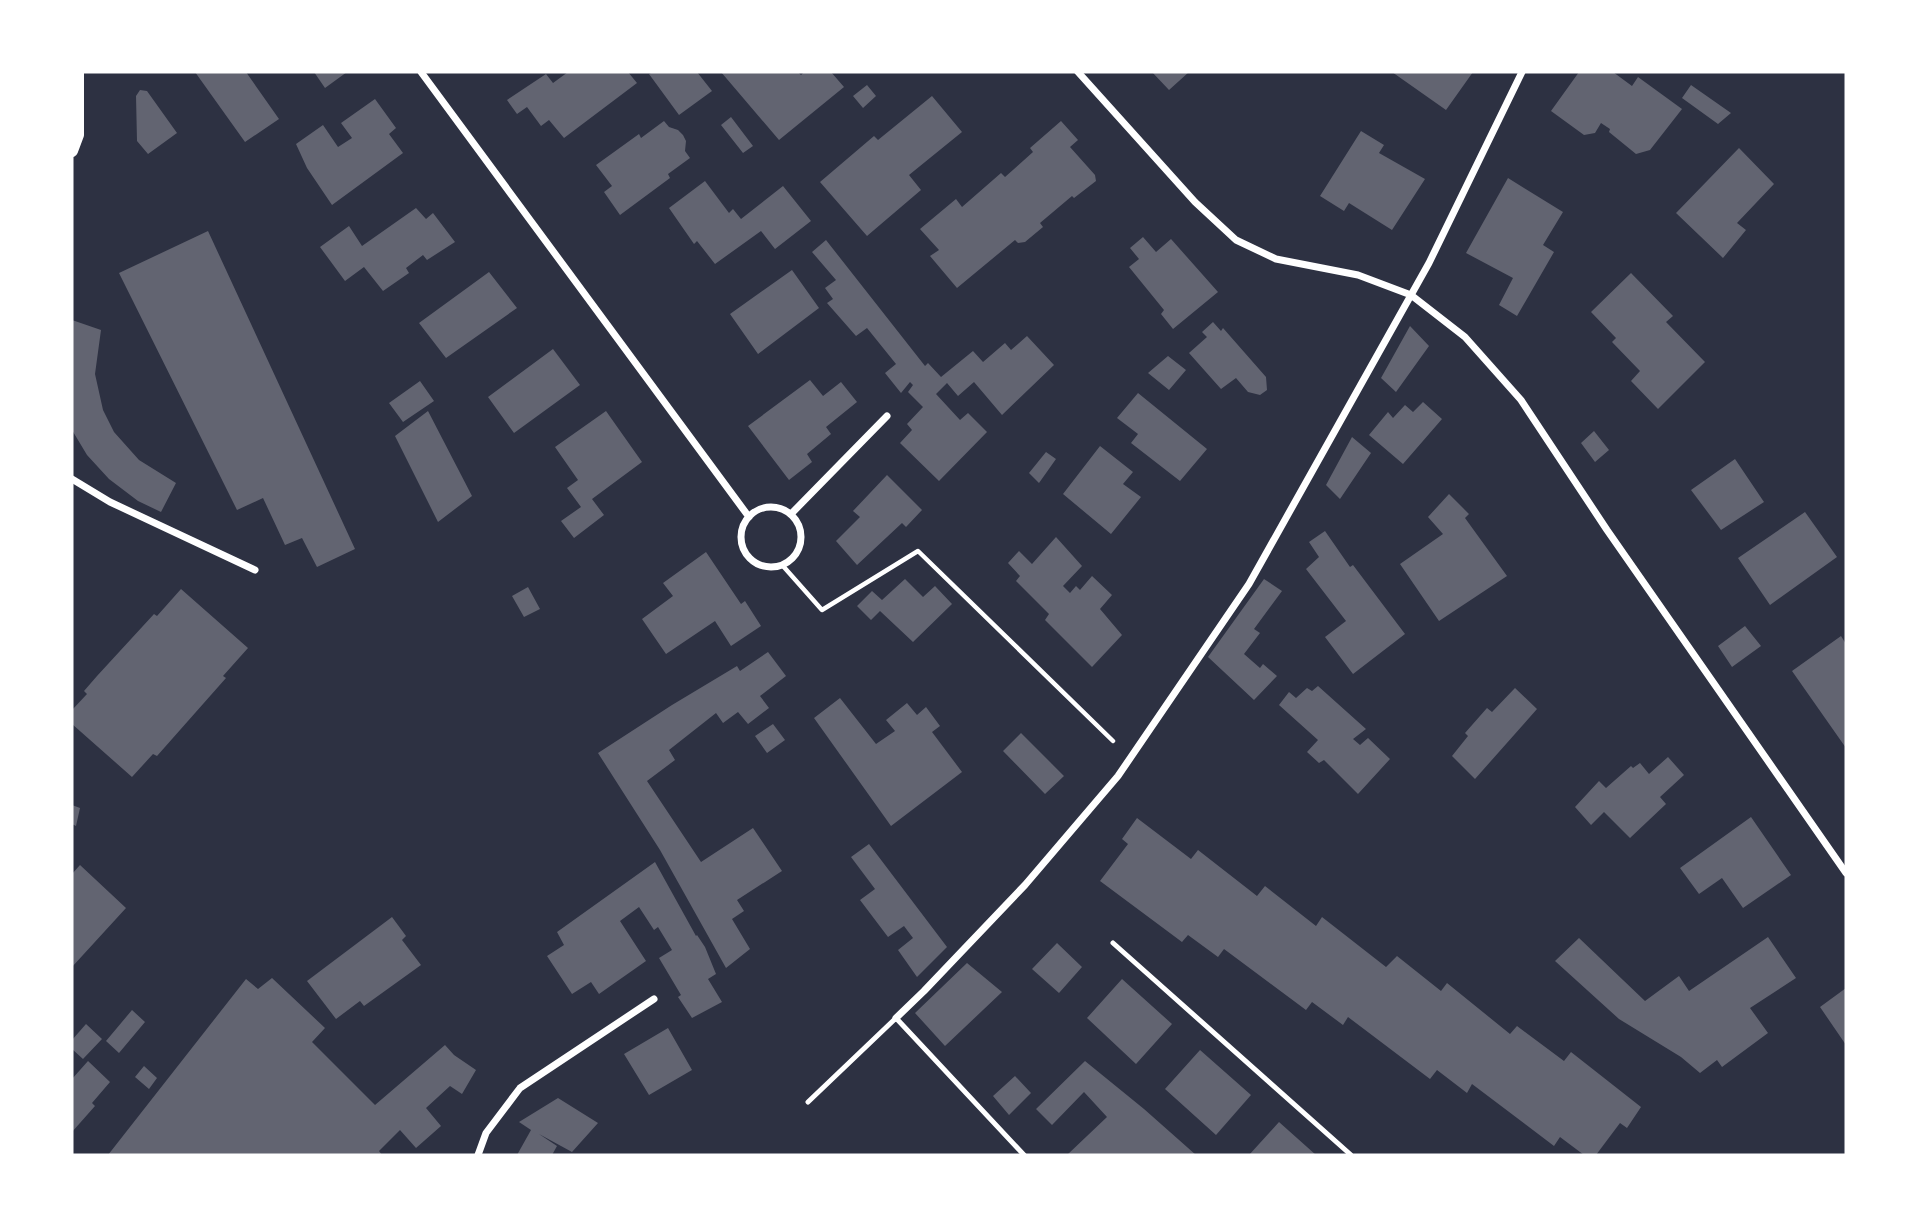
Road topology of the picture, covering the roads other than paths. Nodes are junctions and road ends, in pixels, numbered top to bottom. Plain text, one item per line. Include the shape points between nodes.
1 (421, 72) edge
2 (1078, 72) edge
3 (1522, 72) edge
4 (81, 73) edge
5 (72, 151) edge
6 (1411, 295) junction
7 (887, 416) dead end
8 (72, 479) edge
9 (791, 514) junction
10 (749, 517) junction
11 (255, 570) dead end
12 (1846, 873) edge
13 (1113, 943) dead end
14 (654, 999) dead end
15 (895, 1018) junction
16 (808, 1102) dead end
17 (478, 1155) edge
18 (1024, 1155) edge
19 (1350, 1155) edge

1 - 10 street
2 - 6 street via 1195,202 1236,240 1276,259 1358,275
3 - 6 street
4 - 5 street via 78,135
6 - 12 street via 1465,337 1521,400
6 - 15 street via 1249,584 1130,760 1026,885
7 - 9 street
8 - 11 street via 110,502
9 - 10 street via 767,507
9 - 10 street via 801,542 798,552 783,566 769,568 748,557 740,541
13 - 19 lane
14 - 17 street via 520,1088 486,1133
15 - 16 lane
15 - 18 lane

